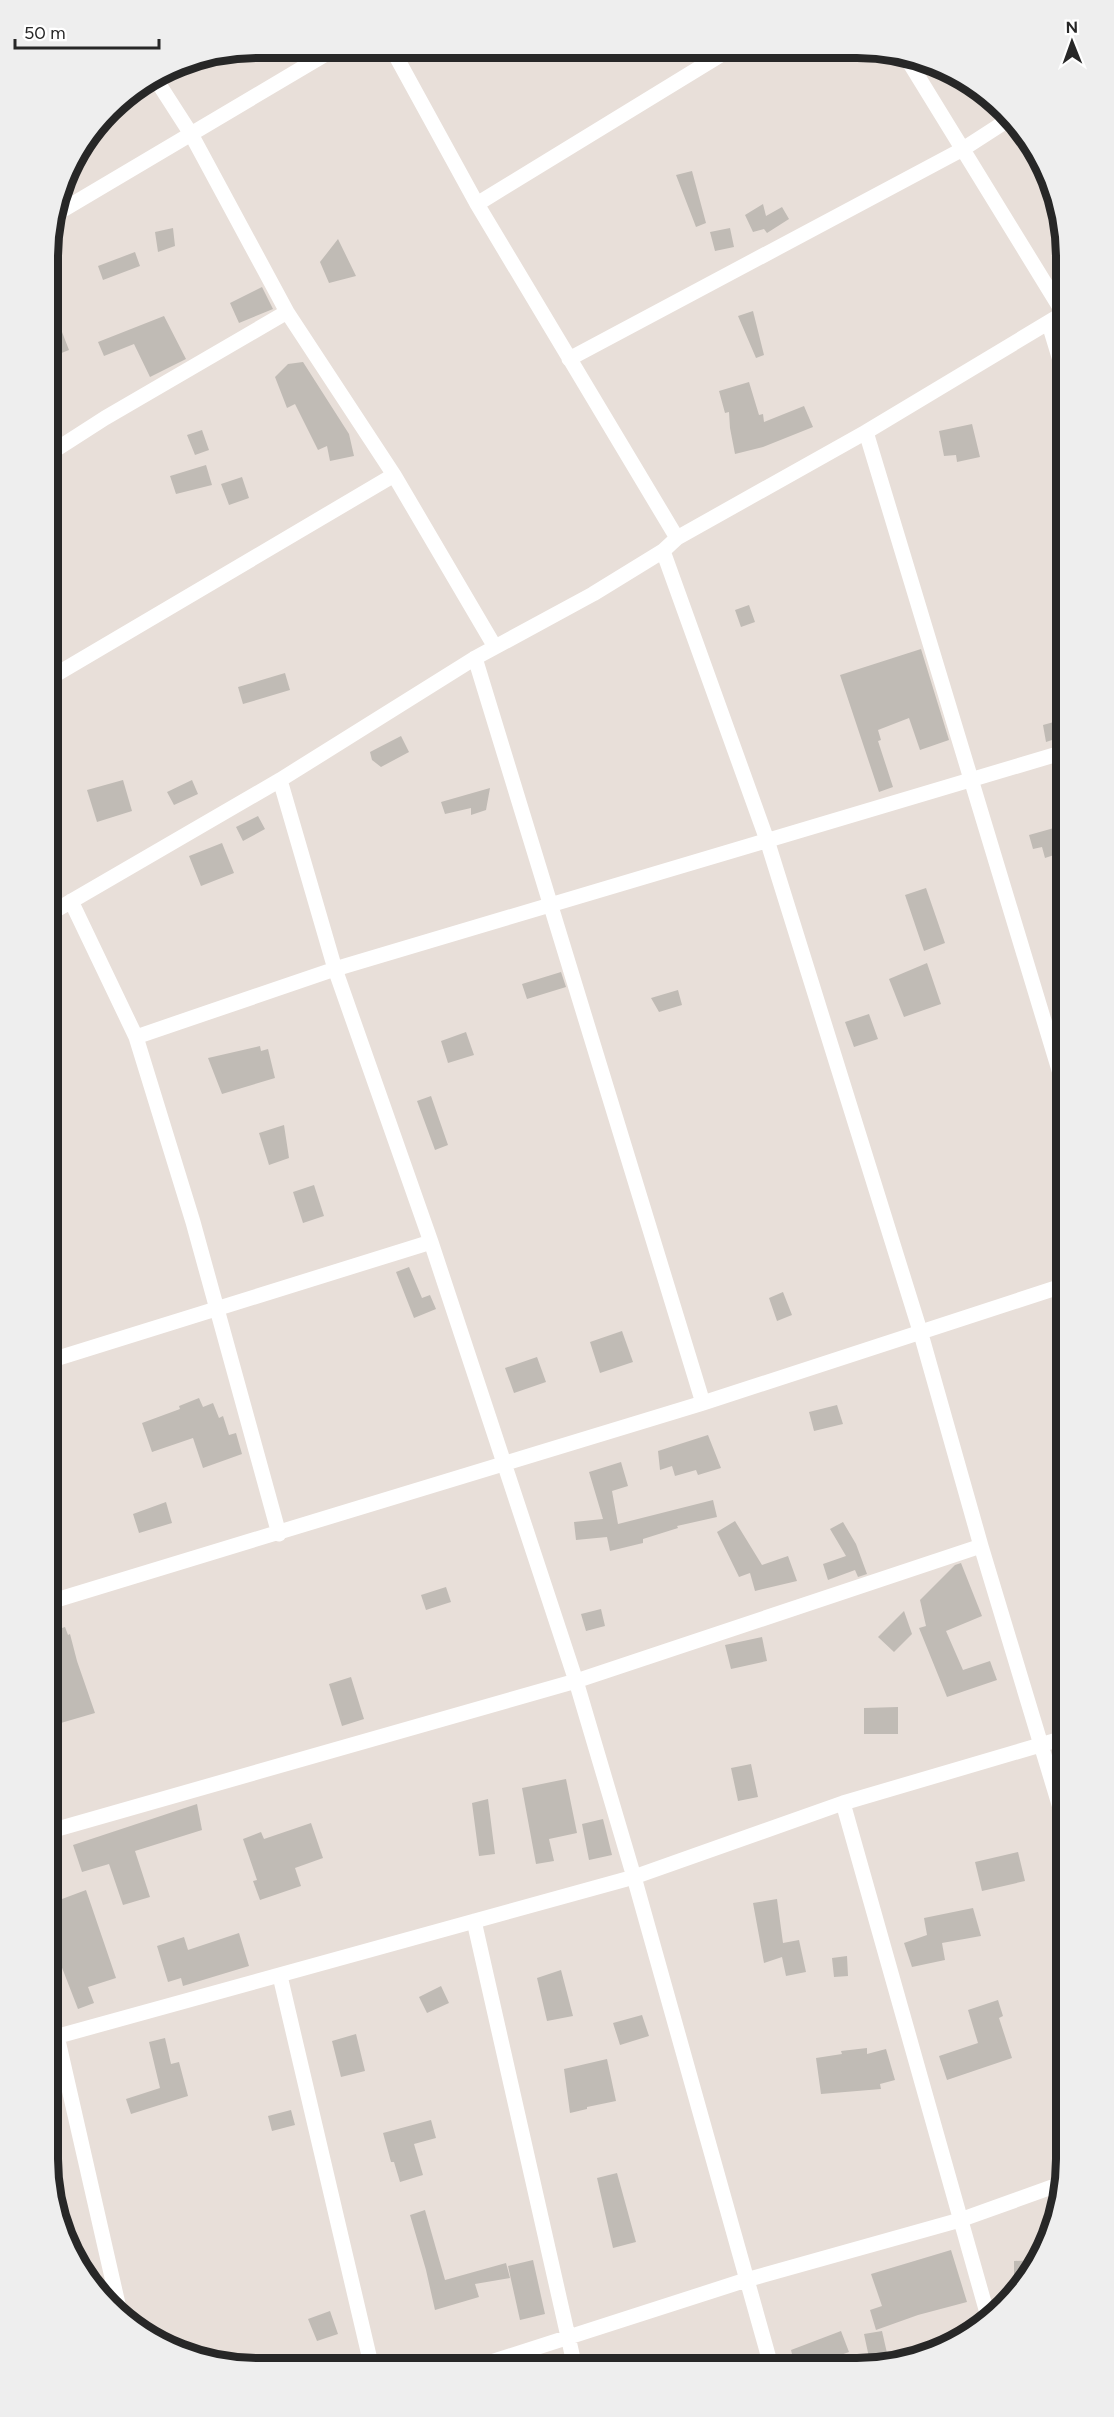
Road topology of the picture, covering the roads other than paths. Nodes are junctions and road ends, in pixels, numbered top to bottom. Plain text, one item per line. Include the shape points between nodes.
1 (715, 58) edge
2 (318, 59) edge
3 (397, 59) edge
4 (912, 67) edge
5 (159, 84) edge
6 (1003, 123) edge
7 (191, 134) junction
8 (963, 149) junction
9 (477, 204) junction
10 (64, 209) edge
11 (1056, 301) edge
12 (287, 312) junction
13 (1054, 320) edge
14 (568, 359) junction
15 (866, 432) junction
16 (59, 448) edge
17 (394, 475) junction
18 (677, 538) junction
19 (663, 551) junction
20 (495, 647) junction
21 (475, 658) junction
22 (59, 673) edge
23 (1056, 755) edge
24 (280, 780) junction
25 (972, 780) junction
26 (767, 840) junction
27 (71, 901) junction
28 (550, 904) junction
29 (59, 908) edge
30 (335, 969) junction
31 (136, 1038) junction
32 (1056, 1059) edge
33 (431, 1242) junction
34 (1055, 1288) edge
35 (217, 1308) junction
36 (921, 1334) junction
37 (58, 1358) edge
38 (703, 1403) junction
39 (504, 1464) junction
40 (279, 1534) junction
41 (981, 1546) junction
42 (58, 1599) edge
43 (576, 1681) junction
44 (1055, 1740) edge
45 (1042, 1744) junction
46 (1055, 1790) edge
47 (843, 1803) junction
48 (58, 1829) edge
49 (634, 1877) junction
50 (474, 1921) junction
51 (280, 1976) junction
52 (58, 2035) edge
53 (58, 2045) edge
54 (1053, 2186) edge
55 (960, 2220) junction
56 (746, 2280) junction
57 (117, 2300) edge
58 (986, 2310) edge
59 (568, 2336) junction
60 (370, 2358) edge
61 (503, 2358) edge
62 (573, 2358) edge
63 (769, 2358) edge

1 - 9 street
2 - 7 street
3 - 9 street
4 - 8 street
5 - 7 street
6 - 8 street
7 - 10 street
7 - 12 street
8 - 11 street
8 - 14 street
9 - 14 street
12 - 16 street
12 - 17 street
13 - 15 street
14 - 18 street
15 - 18 street
15 - 25 street
17 - 20 street
17 - 22 street
18 - 19 street
19 - 20 street
19 - 26 street
20 - 21 street
21 - 24 street
21 - 28 street
23 - 25 street
24 - 27 street
24 - 30 street
25 - 26 street
25 - 32 street
26 - 28 street
26 - 36 street
27 - 29 street
27 - 31 street
28 - 30 street
28 - 38 street
30 - 31 street
30 - 33 street
31 - 35 street
33 - 35 street
33 - 39 street
34 - 36 street
35 - 37 street
35 - 40 street
36 - 38 street
36 - 41 street
38 - 39 street
39 - 40 street
39 - 43 street
40 - 42 street
41 - 43 street
41 - 45 street
43 - 48 street
43 - 49 street
44 - 45 street
45 - 46 street
45 - 47 street
47 - 49 street
47 - 55 street
49 - 50 street
49 - 56 street
50 - 51 street
50 - 59 street
51 - 52 street
51 - 60 street
53 - 57 street
54 - 55 street
55 - 56 street
55 - 58 street
56 - 59 street
56 - 63 street
59 - 61 street
59 - 62 street

